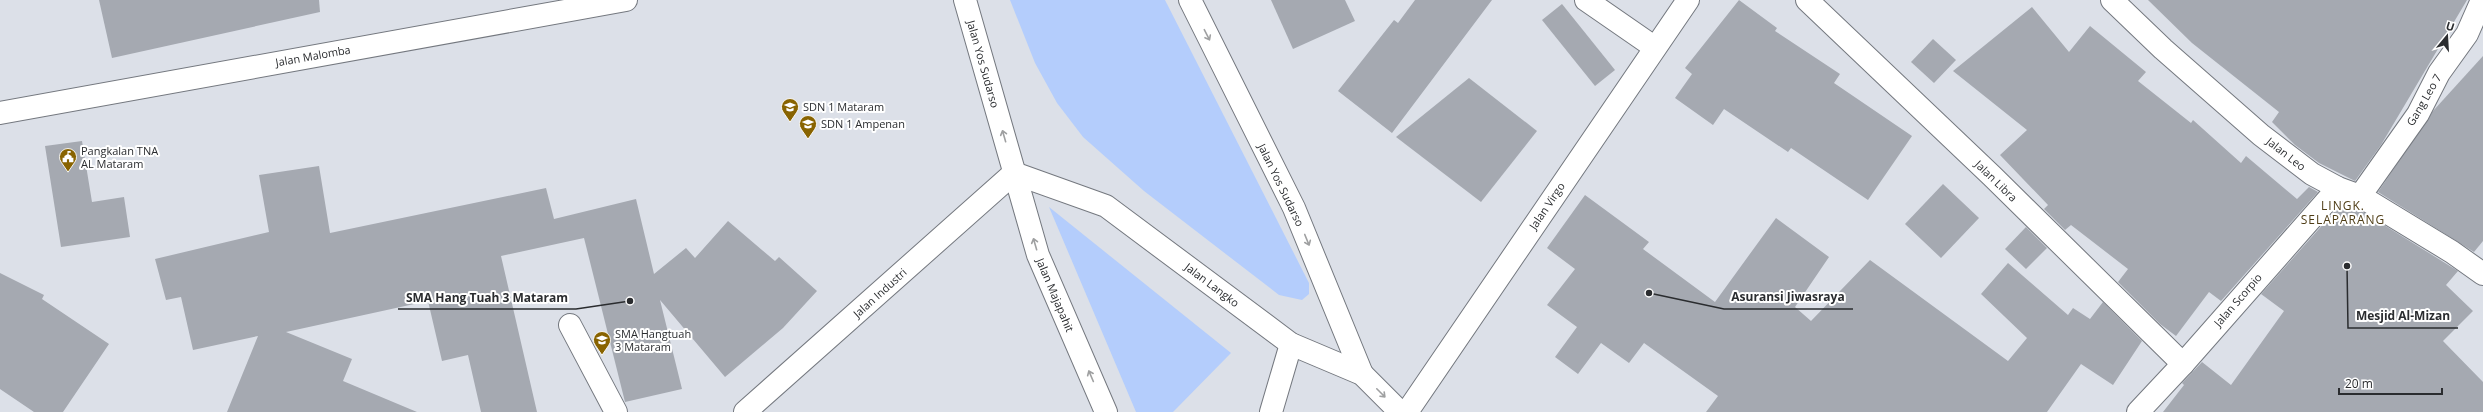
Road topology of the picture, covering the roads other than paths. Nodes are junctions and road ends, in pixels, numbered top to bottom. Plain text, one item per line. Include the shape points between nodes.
1 (626, 0) edge
2 (965, 0) edge
3 (1190, 0) edge
4 (1586, 0) edge
5 (1688, 0) edge
6 (1807, 0) edge
7 (2482, 0) edge
8 (2122, 3) edge
9 (1654, 47) junction
10 (0, 113) edge
11 (1014, 174) junction
12 (2338, 188) junction
13 (2360, 196) junction
14 (2480, 265) edge
15 (570, 325) dead end
16 (1291, 344) junction
17 (2183, 364) junction
18 (1362, 374) junction
19 (1103, 411) edge
20 (616, 412) edge
21 (745, 412) edge
22 (1271, 412) edge
23 (1400, 412) edge
24 (1407, 412) edge
25 (2138, 412) edge

1 - 10 street, Jalan Malomba
11 -> 2 street, Jalan Yos Sudarso
3 -> 18 street, Jalan Yos Sudarso via 1294,208
4 - 9 street
5 - 9 street, Jalan Virgo
6 - 17 street, Jalan Libra via 1992,176
7 - 13 street, Gang Leo 7 via 2466,34 2439,73 2418,114
8 - 12 street, Jalan Leo via 2162,49 2261,135 2312,174
9 - 24 street, Jalan Virgo
11 - 16 street, Jalan Langko via 1106,206
19 -> 11 street, Jalan Majapahit via 1038,255
11 - 21 street, Jalan Industri
12 - 13 street, Jalan Leo
12 - 17 street, Jalan Scorpio
13 - 14 street, Jalan Leo
15 - 20 street
16 - 18 street, Jalan Langko
16 - 22 street
17 - 25 street, Jalan Scorpio
18 -> 23 street, Jalan Langko

